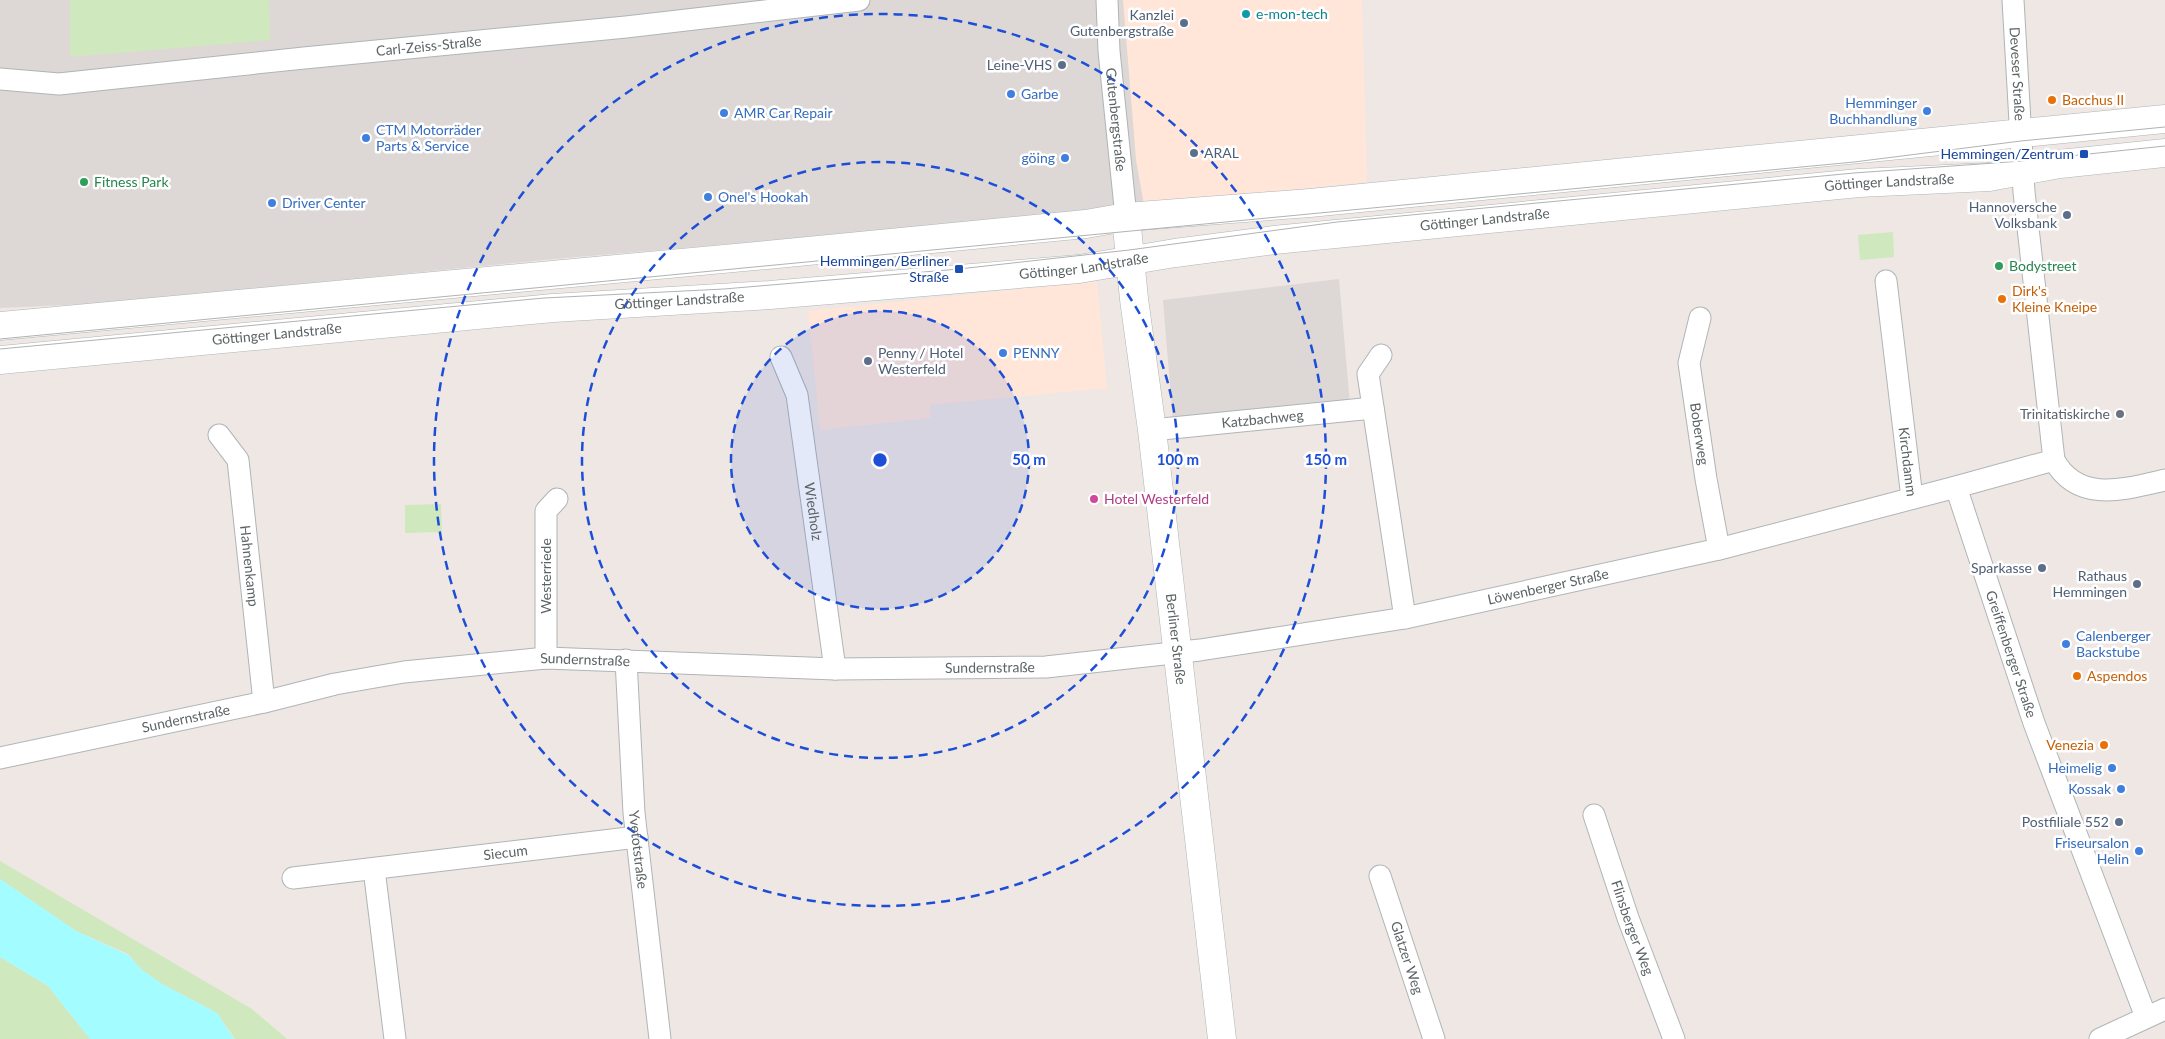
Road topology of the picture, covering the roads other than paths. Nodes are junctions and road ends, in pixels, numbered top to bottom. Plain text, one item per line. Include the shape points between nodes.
1 (858, 0) edge
2 (1106, 0) edge
3 (2014, 0) edge
4 (0, 79) edge
5 (2165, 119) edge
6 (2021, 149) junction
7 (2165, 153) edge
8 (1128, 239) junction
9 (1886, 281) dead end
10 (1700, 318) dead end
11 (0, 326) edge
12 (1382, 355) dead end
13 (782, 357) dead end
14 (0, 360) edge
15 (1373, 408) junction
16 (1152, 430) junction
17 (219, 435) dead end
18 (2054, 460) junction
19 (2165, 480) edge
20 (1956, 488) junction
21 (1912, 498) junction
22 (557, 499) dead end
23 (1719, 549) junction
24 (1405, 618) junction
25 (1178, 652) junction
26 (546, 658) junction
27 (626, 660) junction
28 (835, 669) junction
29 (264, 702) junction
30 (0, 758) edge
31 (1594, 814) dead end
32 (637, 837) junction
33 (374, 869) junction
34 (1380, 876) dead end
35 (293, 878) dead end
36 (2165, 1009) edge
37 (2146, 1017) junction
38 (396, 1039) edge
39 (660, 1039) edge
40 (1222, 1039) edge
41 (1434, 1039) edge
42 (1674, 1039) edge
43 (2100, 1039) edge

1 - 4 street, Carl-Zeiss-Straße via 636,26 59,84
2 - 8 street, Gutenbergstraße
3 - 6 street, Deveser Straße
5 - 6 street, Göttinger Landstraße
6 - 7 street, Göttinger Landstraße
6 - 8 street, Göttinger Landstraße via 1671,168 1310,203
6 - 8 street, Göttinger Landstraße via 1989,177 1859,183 1274,240 1175,253
6 - 18 street
8 - 11 street, Göttinger Landstraße via 1086,224
8 - 14 street, Göttinger Landstraße via 1079,270 770,295 553,308
8 - 16 street, Berliner Straße
9 - 21 street, Kirchdamm
10 - 23 street, Boberweg via 1689,363
12 - 15 street via 1368,374
13 - 28 street, Wiedholz via 797,395
15 - 16 street, Katzbachweg
15 - 24 street
16 - 25 street, Berliner Straße
17 - 29 street, Hahnenkamp via 238,460
18 - 19 street via 2068,479 2086,488 2118,490
18 - 20 street, Kirchdamm
20 - 21 street, Kirchdamm
20 - 37 street, Greiffenberger Straße via 2034,723
21 - 23 street, Löwenberger Straße
22 - 26 street, Westerriede via 546,511
23 - 24 street, Löwenberger Straße
24 - 25 street, Löwenberger Straße
25 - 28 street, Sundernstraße via 1046,667
25 - 40 street, Berliner Straße
26 - 27 street, Sundernstraße
26 - 29 street, Sundernstraße via 404,672 335,684
27 - 28 street, Sundernstraße
27 - 32 street, Yvetotstraße
29 - 30 street, Sundernstraße
31 - 42 street, Flinsberger Weg via 1628,918
32 - 33 street, Siecum
32 - 39 street, Yvetotstraße
33 - 35 street, Siecum
33 - 38 street
34 - 41 street, Glatzer Weg
36 - 37 street
37 - 43 street

